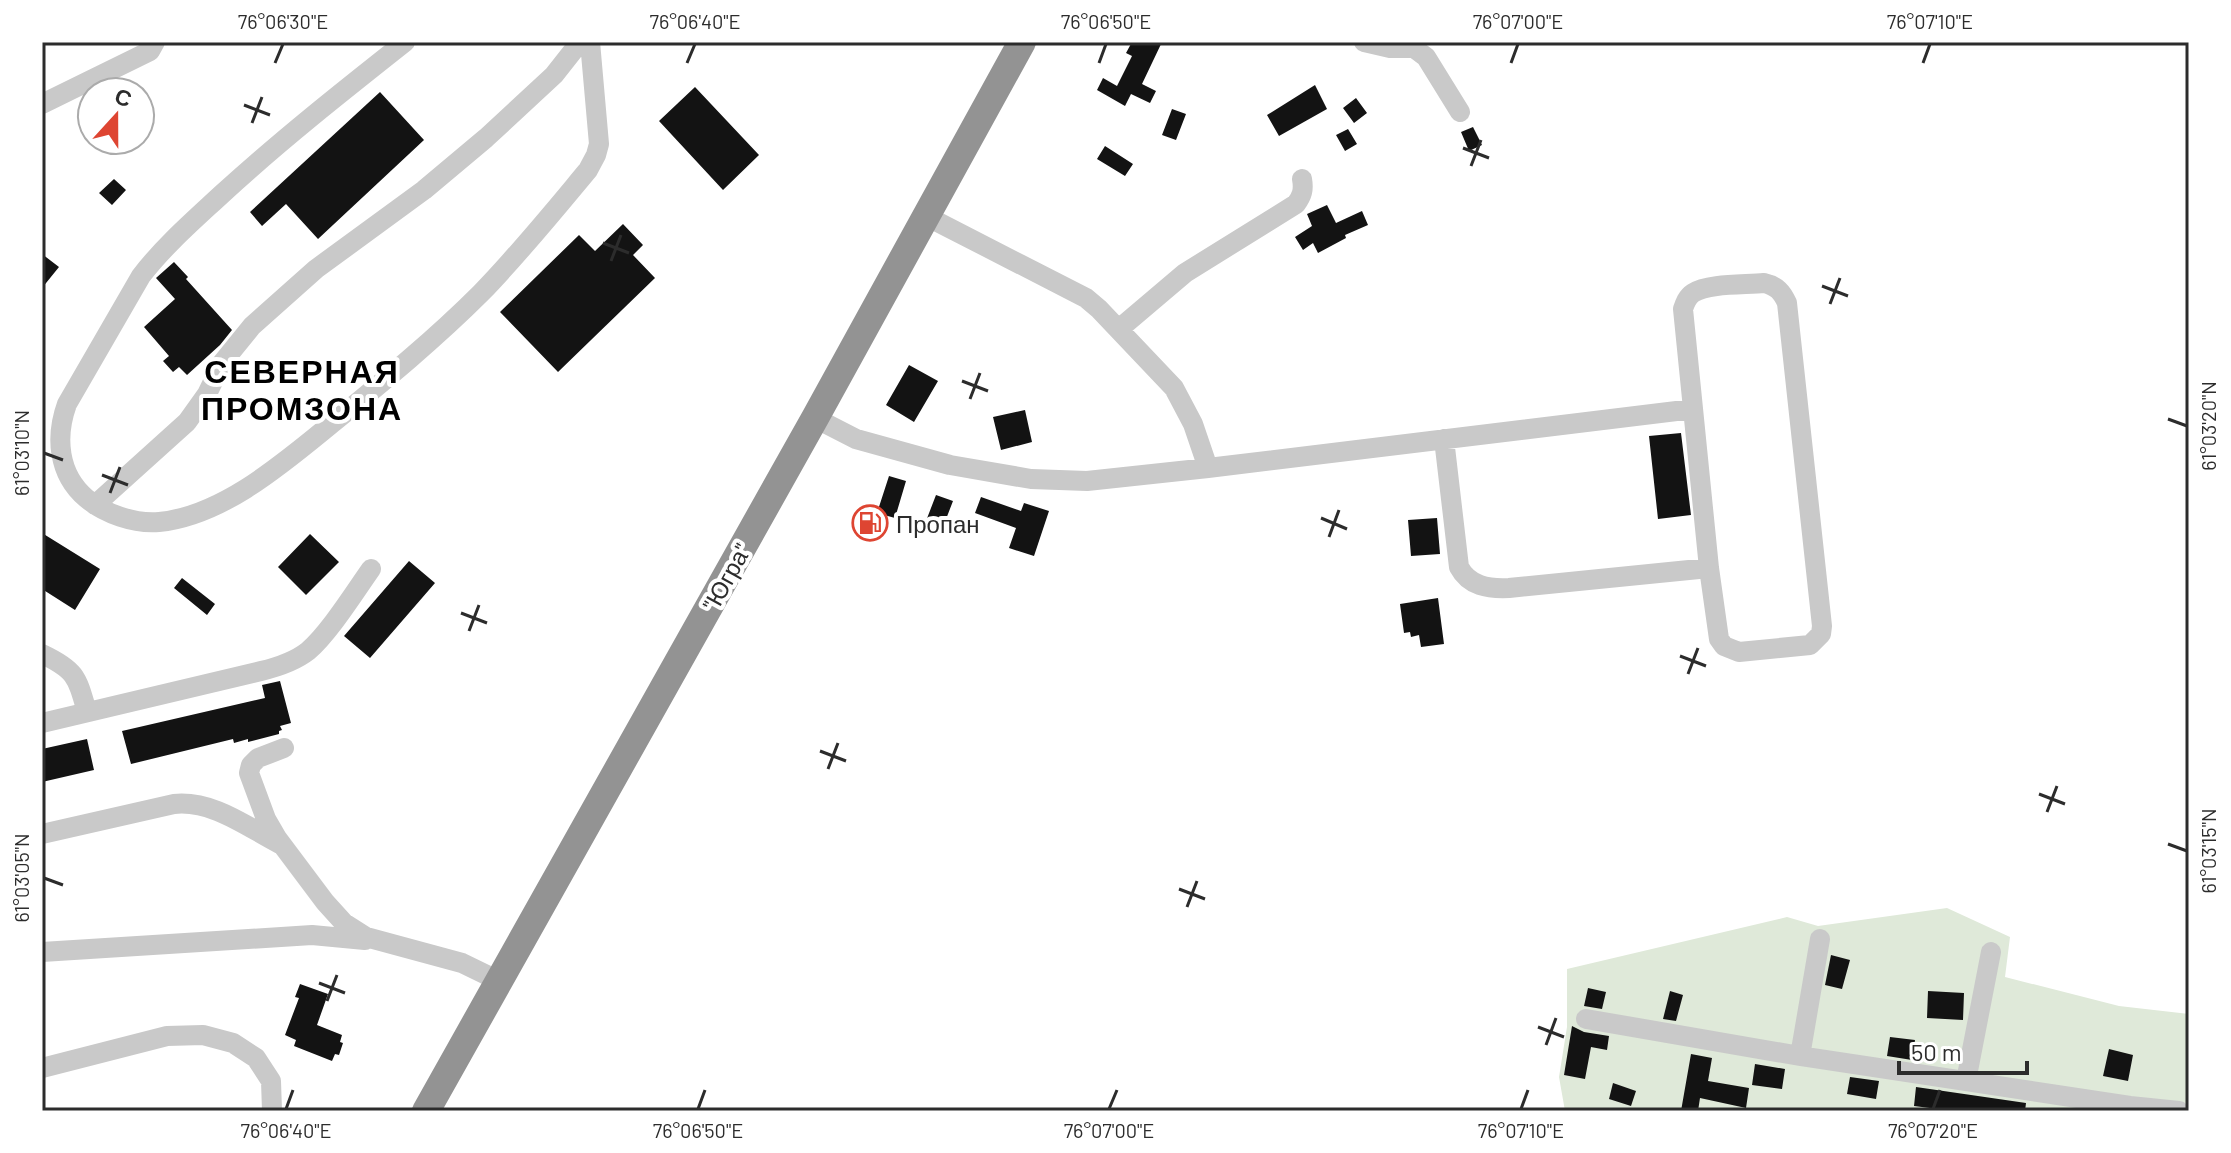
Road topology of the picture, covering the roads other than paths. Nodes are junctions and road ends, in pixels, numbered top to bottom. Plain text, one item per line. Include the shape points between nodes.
1 (155, 42) edge
2 (405, 42) edge
3 (580, 42) edge
4 (590, 42) edge
5 (1022, 42) edge
6 (1364, 42) edge
7 (42, 104) edge
8 (1460, 112) dead end
9 (1302, 179) dead end
10 (926, 216) junction
11 (1119, 329) junction
12 (1693, 409) junction
13 (815, 418) junction
14 (1444, 439) junction
15 (1208, 468) junction
16 (95, 505) junction
17 (1709, 568) junction
18 (371, 569) dead end
19 (42, 654) edge
20 (87, 712) junction
21 (42, 723) edge
22 (284, 748) dead end
23 (42, 834) edge
24 (284, 846) junction
25 (1820, 939) dead end
26 (381, 942) junction
27 (42, 952) edge
28 (1991, 952) dead end
29 (499, 981) junction
30 (1586, 1019) dead end
31 (1800, 1056) junction
32 (42, 1068) edge
33 (1966, 1081) junction
34 (2130, 1108) edge
35 (272, 1111) edge
36 (426, 1111) edge
37 (2179, 1111) edge

1 - 7 street via 150,51
2 - 16 street via 186,227 130,294 67,404 59,432 61,457 73,483
3 - 16 street via 554,75 486,138 316,269 252,326 222,363 187,422
4 - 16 street via 599,130 596,155 525,246 438,334 306,445 222,502 158,522 124,518
5 - 10 highway, "Югра"
6 - 8 street via 1421,52
9 - 11 street via 1296,204 1185,273
10 - 11 street via 1086,298
10 - 13 highway, "Югра"
11 - 15 street via 1174,388
12 - 14 street
12 - 17 street
12 - 17 street via 1686,300 1702,289 1775,286 1787,303 1821,634 1810,645 1730,649 1719,639
13 - 15 street via 856,439 950,465 1031,479 1087,481
13 - 29 highway, "Югра"
14 - 15 street
14 - 17 street via 1459,567 1472,582 1509,588
18 - 20 street via 317,642 292,661
19 - 20 street via 73,674
20 - 21 street
22 - 24 street via 258,758 249,773 266,819
23 - 24 street via 189,803 214,809
24 - 26 street via 344,923
25 - 31 street
26 - 27 street via 312,935
26 - 29 street via 462,963
28 - 33 street
29 - 36 highway, "Югра"
30 - 31 street
31 - 33 street
32 - 35 street via 167,1036 203,1035 233,1043 256,1058 271,1081
33 - 34 street
34 - 37 street

